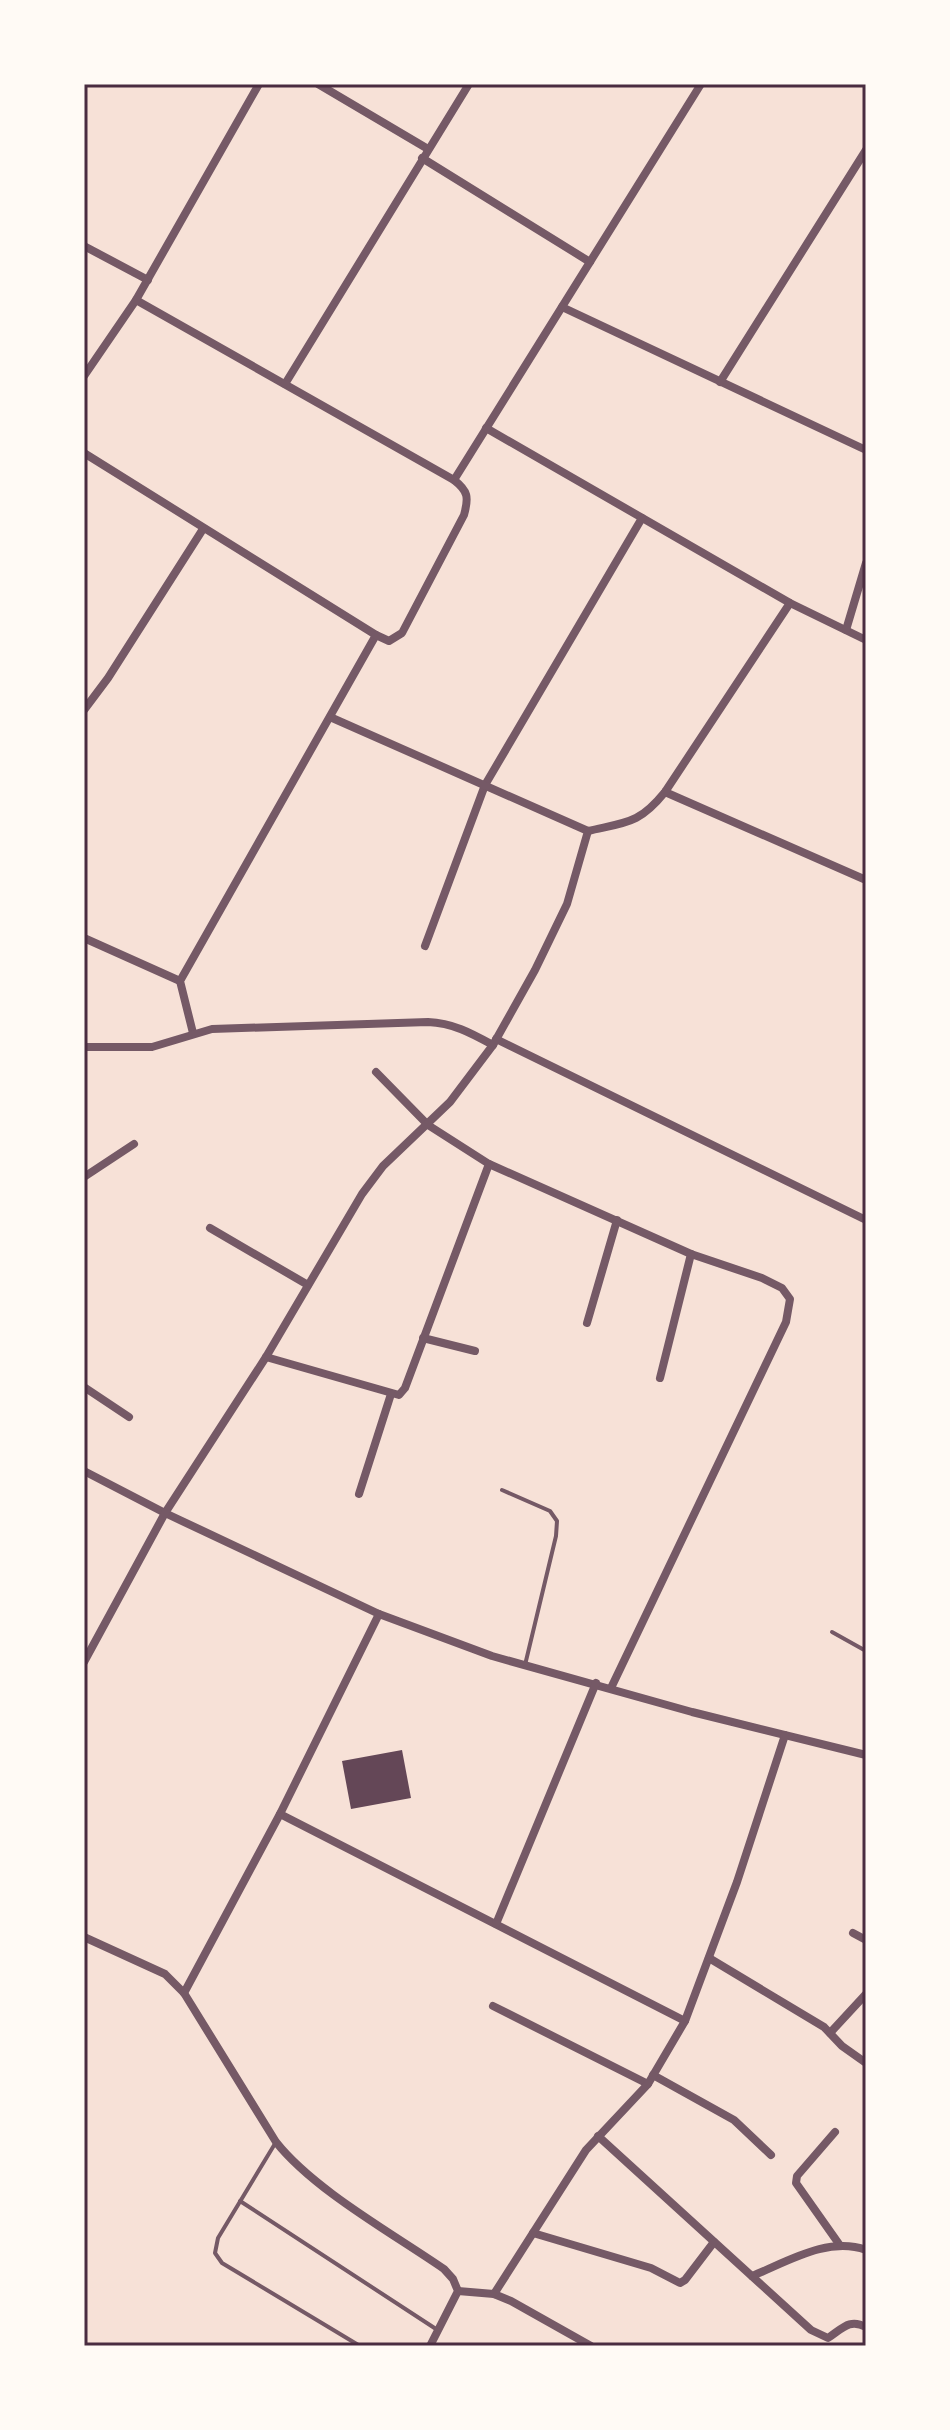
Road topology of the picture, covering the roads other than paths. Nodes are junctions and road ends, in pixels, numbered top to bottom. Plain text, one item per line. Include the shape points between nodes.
1 (259, 84) edge
2 (318, 84) edge
3 (469, 84) edge
4 (701, 84) edge
5 (428, 149) junction
6 (866, 150) edge
7 (422, 158) junction
8 (84, 246) edge
9 (590, 262) junction
10 (148, 280) junction
11 (136, 300) junction
12 (562, 307) junction
13 (84, 376) edge
14 (720, 382) junction
15 (285, 384) junction
16 (486, 428) junction
17 (866, 450) edge
18 (84, 453) edge
19 (454, 480) junction
20 (642, 518) junction
21 (203, 529) junction
22 (866, 563) edge
23 (790, 603) junction
24 (846, 630) junction
25 (376, 635) junction
26 (866, 640) edge
27 (84, 710) edge
28 (330, 717) junction
29 (485, 785) junction
30 (665, 792) junction
31 (588, 831) junction
32 (866, 880) edge
33 (84, 938) edge
34 (425, 946) dead end
35 (180, 981) junction
36 (193, 1033) junction
37 (495, 1042) junction
38 (84, 1047) edge
39 (376, 1072) dead end
40 (428, 1125) junction
41 (134, 1144) dead end
42 (489, 1164) junction
43 (84, 1177) edge
44 (617, 1220) junction
45 (866, 1220) edge
46 (210, 1228) dead end
47 (691, 1254) junction
48 (308, 1285) junction
49 (587, 1323) dead end
50 (423, 1338) junction
51 (475, 1351) dead end
52 (266, 1357) junction
53 (660, 1378) dead end
54 (84, 1387) edge
55 (391, 1394) junction
56 (129, 1417) dead end
57 (84, 1471) edge
58 (502, 1490) dead end
59 (359, 1494) dead end
60 (165, 1513) junction
61 (379, 1614) junction
62 (832, 1632) dead end
63 (866, 1651) edge
64 (84, 1662) edge
65 (525, 1665) junction
66 (596, 1683) junction
67 (611, 1688) junction
68 (785, 1735) junction
69 (866, 1755) edge
70 (280, 1814) junction
71 (496, 1924) junction
72 (853, 1933) dead end
73 (84, 1937) edge
74 (866, 1940) edge
75 (709, 1958) junction
76 (184, 1993) junction
77 (866, 1994) edge
78 (493, 2006) dead end
79 (685, 2021) junction
80 (830, 2033) junction
81 (866, 2063) edge
82 (651, 2080) junction
83 (835, 2132) dead end
84 (598, 2136) junction
85 (276, 2142) junction
86 (771, 2155) dead end
87 (240, 2201) junction
88 (533, 2233) junction
89 (714, 2242) junction
90 (839, 2244) junction
91 (866, 2250) edge
92 (752, 2276) junction
93 (458, 2291) junction
94 (494, 2294) junction
95 (866, 2327) edge
96 (438, 2330) junction
97 (360, 2346) edge
98 (430, 2346) edge
99 (591, 2346) edge

1 - 10 street
2 - 5 street
3 - 5 street
4 - 9 street
5 - 7 street
6 - 14 street
7 - 9 street
7 - 15 street
8 - 10 street
9 - 12 street
10 - 11 street
11 - 13 street
11 - 15 street
12 - 14 street
12 - 16 street
14 - 17 street
15 - 19 street
16 - 19 street
16 - 20 street
18 - 21 street
19 - 25 street via 468,495 464,515 402,633 389,641
20 - 23 street
20 - 29 street
21 - 25 street
21 - 27 street
22 - 24 street
23 - 24 street
23 - 30 street
24 - 26 street
25 - 28 street
28 - 29 street
28 - 35 street
29 - 31 street
29 - 34 street
30 - 31 street via 636,820
30 - 32 street
31 - 37 street via 567,904
33 - 35 street
35 - 36 street
36 - 37 street via 428,1022
36 - 38 street via 152,1047
37 - 40 street
37 - 45 street
39 - 40 street
40 - 42 street
40 - 48 street via 383,1166
41 - 43 street
42 - 44 street
42 - 50 street
44 - 47 street
44 - 49 street
46 - 48 street
47 - 53 street
47 - 67 street via 782,1288 790,1299 786,1322
48 - 52 street
50 - 51 street
50 - 55 street via 405,1388 399,1395
52 - 55 street
52 - 60 street
54 - 56 street
55 - 59 street
57 - 60 street
58 - 65 lane via 550,1511 557,1521
60 - 61 street
60 - 64 street
61 - 65 street
61 - 70 street
62 - 63 lane
65 - 66 street
66 - 67 street
66 - 71 street
67 - 68 street
68 - 69 street
68 - 75 street
70 - 71 street
70 - 76 street
71 - 79 street
72 - 74 street
73 - 76 street via 165,1974
75 - 79 street
75 - 80 street
76 - 85 street
77 - 80 street
78 - 82 street
79 - 82 street
80 - 81 street
82 - 84 street
82 - 86 street via 734,2120
83 - 90 street via 796,2183
84 - 88 street
84 - 89 street
85 - 87 lane
85 - 93 street via 317,2182 444,2269
87 - 96 lane
87 - 97 lane via 218,2238 215,2253 222,2263
88 - 89 street via 644,2265 680,2283
88 - 94 street
89 - 92 street
90 - 91 street
90 - 92 street
92 - 95 street via 819,2336 828,2338 851,2323
93 - 94 street
93 - 96 street
94 - 99 street
96 - 98 street

